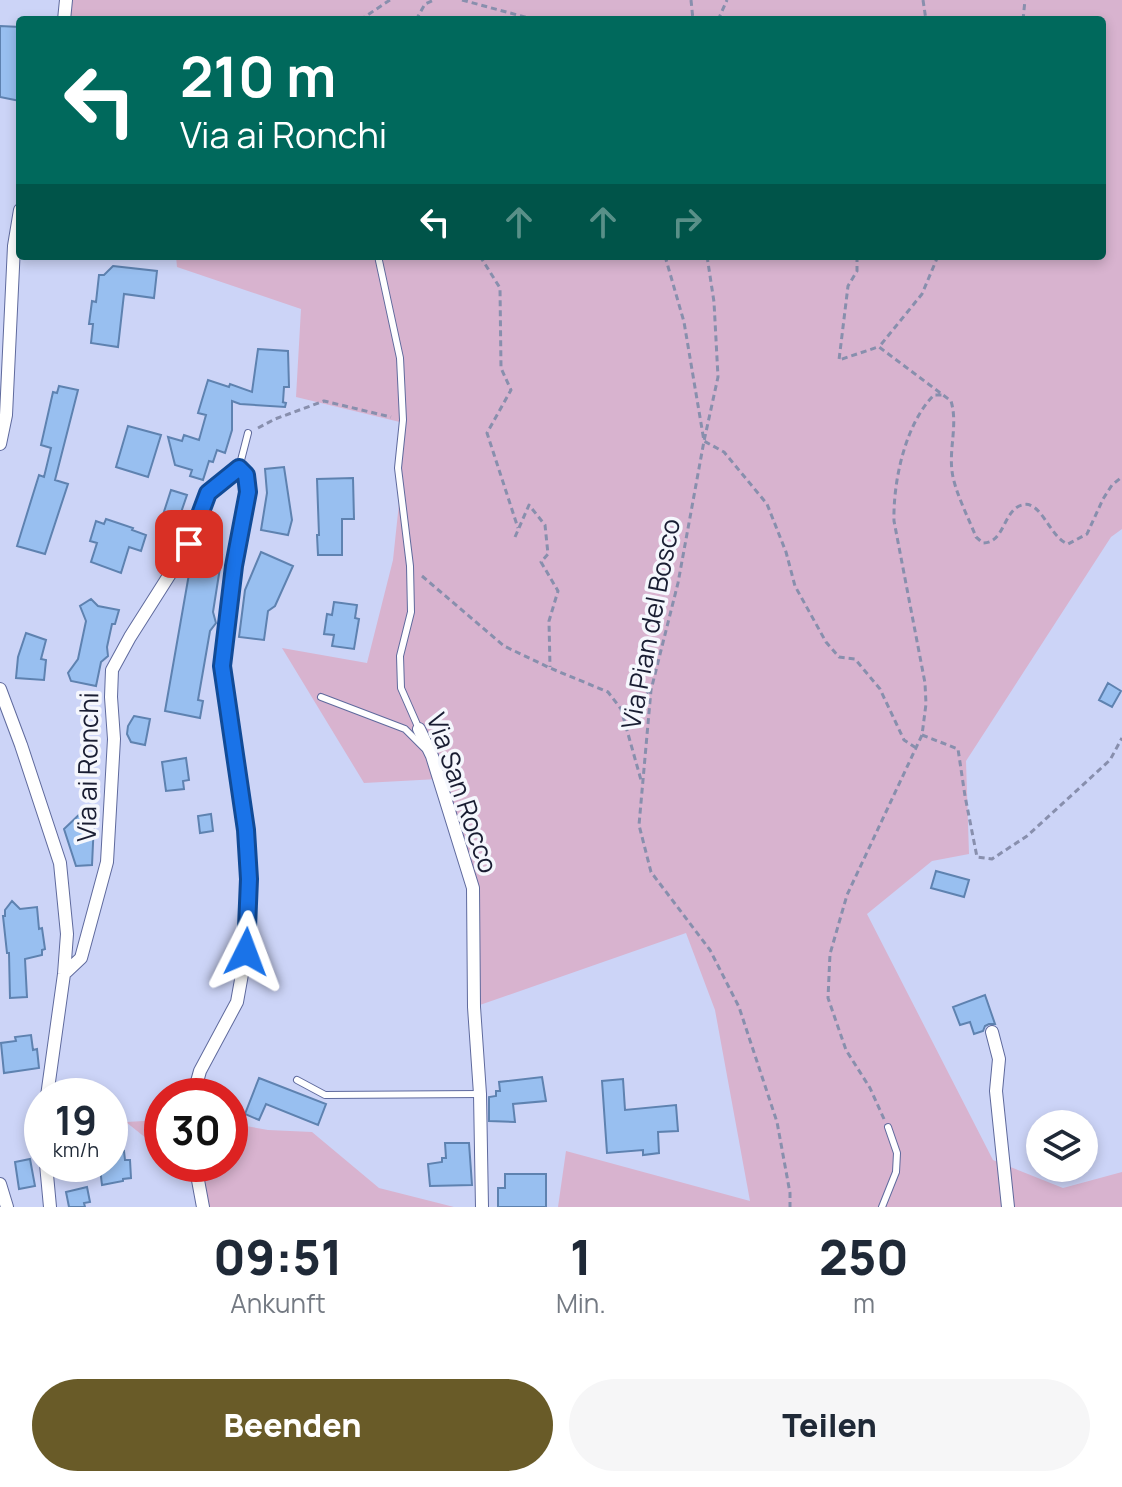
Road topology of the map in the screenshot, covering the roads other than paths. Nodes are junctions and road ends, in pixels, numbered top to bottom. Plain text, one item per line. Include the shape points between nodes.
1 (16, 226) edge
2 (379, 260) edge
3 (248, 433) road end
4 (0, 444) edge
5 (239, 468) junction
6 (0, 689) edge
7 (321, 697) dead end
8 (419, 729) joint
9 (432, 756) junction
10 (64, 974) junction
11 (992, 1032) dead end
12 (50, 1078) edge
13 (198, 1078) edge
14 (297, 1080) dead end
15 (480, 1094) junction
16 (888, 1127) road end
17 (48, 1182) edge
18 (198, 1182) edge
19 (0, 1184) edge
20 (7, 1207) edge
21 (50, 1207) edge
22 (203, 1207) edge
23 (482, 1207) edge
24 (882, 1207) edge
25 (1008, 1207) edge

1 - 4 street
2 - 8 lane, Via San Rocco via 400,358 403,420 398,468 411,612 400,656 401,688
3 - 5 lane
5 - 10 street, Via ai Ronchi via 208,493 189,544 112,670 107,862 81,958
5 - 13 street via 246,475 248,492 222,666 246,830 246,952 237,1002
6 - 10 street via 60,863 67,934
7 - 9 lane via 405,729
8 - 9 street, Via San Rocco
9 - 15 street, Via San Rocco via 473,888
10 - 12 street
11 - 25 street via 999,1059 996,1091
14 - 15 lane via 325,1095
15 - 23 street, Via San Rocco
16 - 24 lane via 897,1153 896,1172
17 - 21 street
18 - 22 street
19 - 20 street

